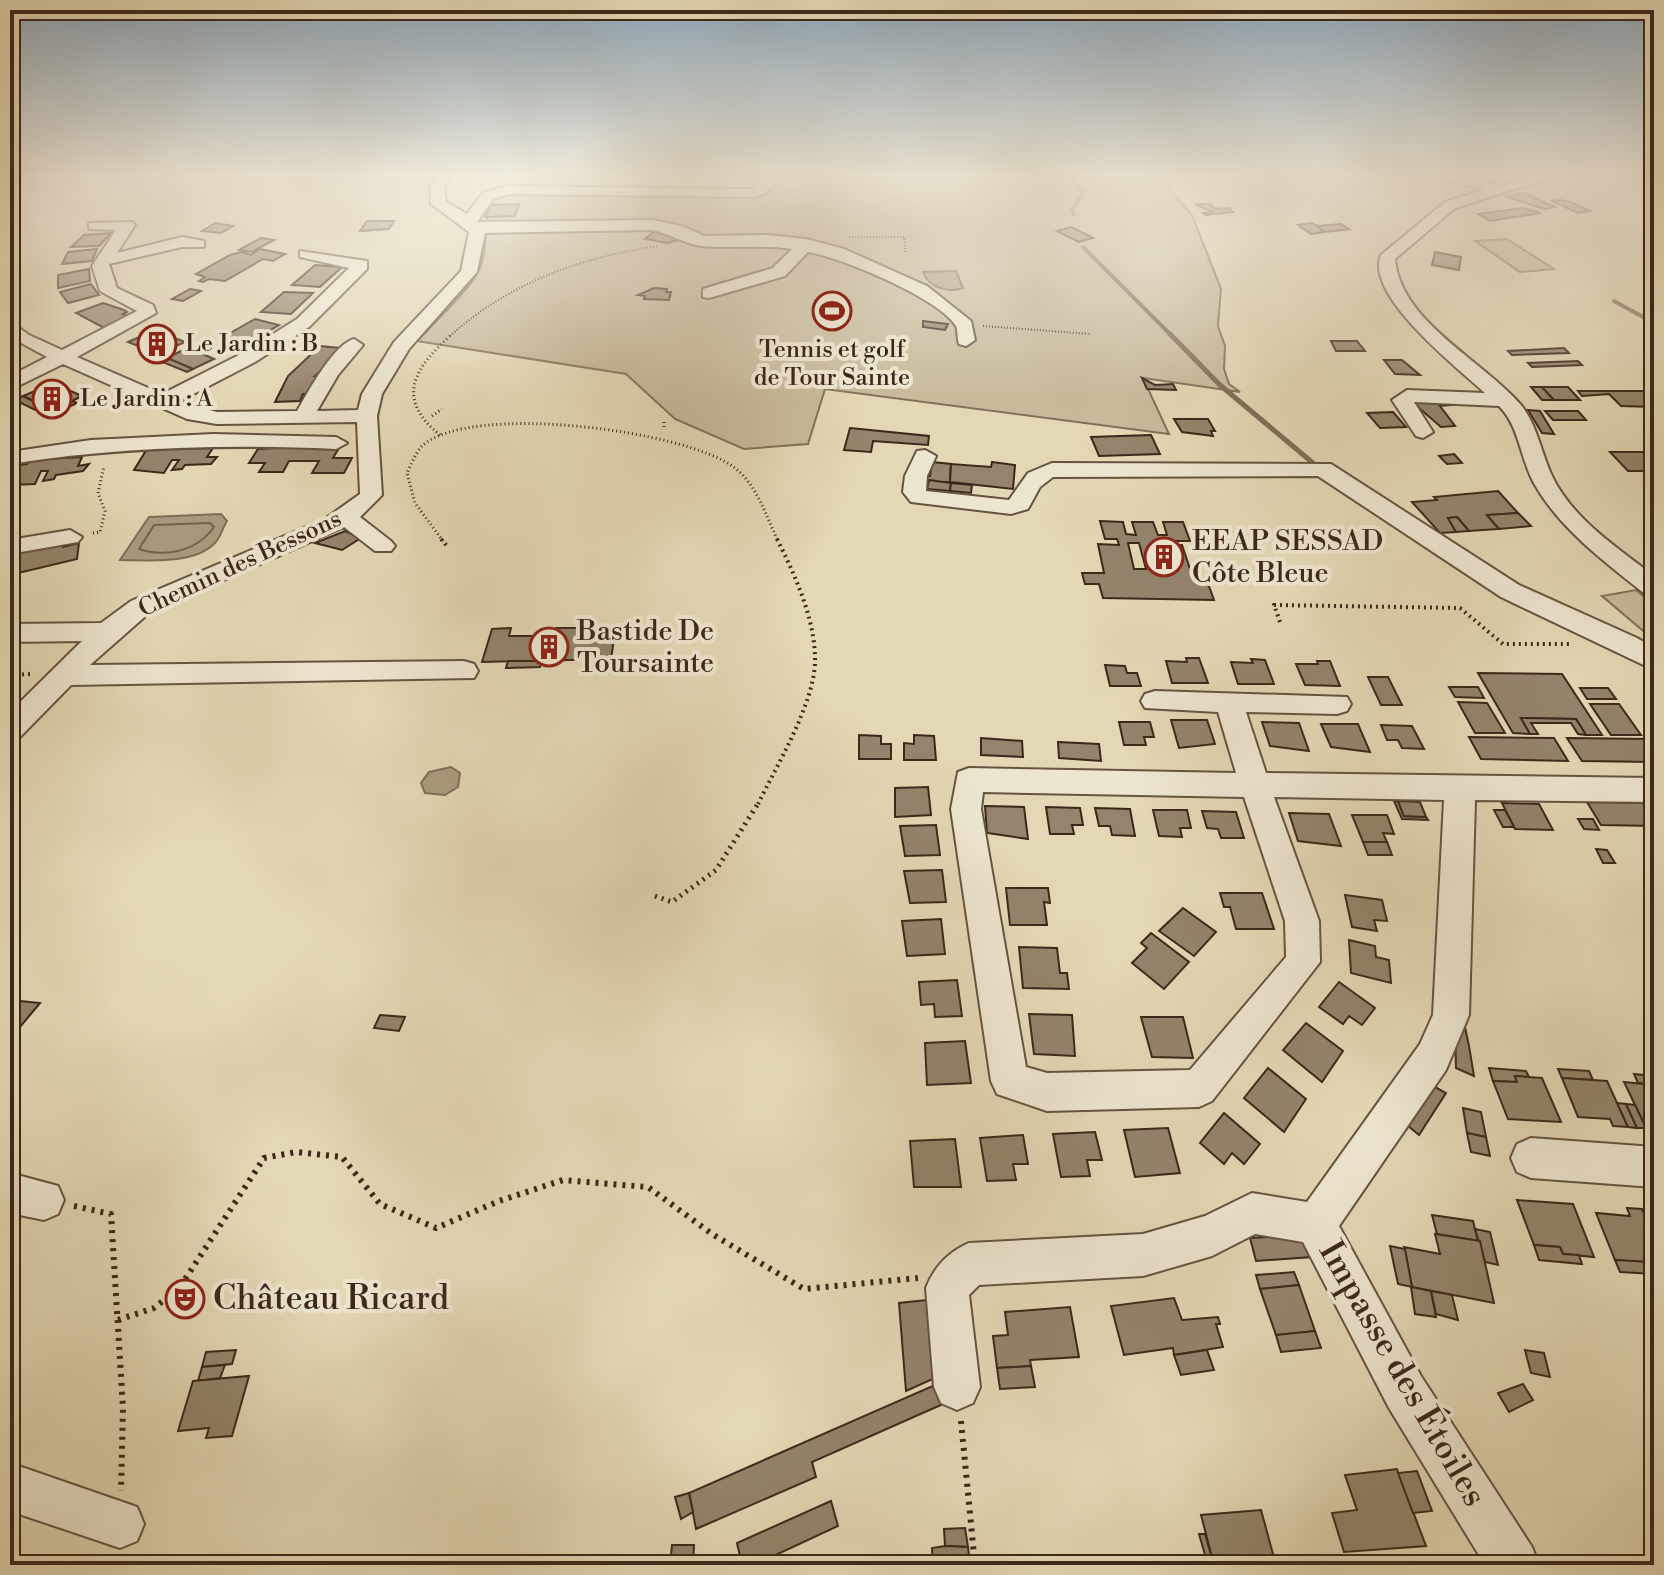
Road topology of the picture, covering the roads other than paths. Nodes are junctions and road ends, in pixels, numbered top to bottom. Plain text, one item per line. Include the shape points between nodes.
1 (110, 250) edge
2 (150, 250) edge
3 (469, 250) edge
4 (801, 250) edge
5 (826, 250) edge
6 (1397, 250) edge
7 (306, 254) dead end
8 (102, 261) junction
9 (709, 293) dead end
10 (10, 326) edge
11 (965, 332) road end
12 (354, 345) dead end
13 (63, 357) junction
14 (1389, 381) dead end
15 (10, 384) edge
16 (1499, 397) junction
17 (164, 401) junction
18 (304, 416) junction
19 (367, 416) junction
20 (217, 418) junction
21 (1423, 432) dead end
22 (203, 439) junction
23 (336, 443) dead end
24 (925, 456) dead end
25 (10, 458) edge
26 (346, 517) junction
27 (70, 537) road end
28 (383, 546) dead end
29 (10, 547) edge
30 (1654, 588) edge
31 (107, 632) junction
32 (10, 633) edge
33 (1654, 661) edge
34 (464, 671) dead end
35 (66, 675) junction
36 (1155, 701) dead end
37 (1229, 702) junction
38 (1337, 704) dead end
39 (10, 729) edge
40 (1255, 785) junction
41 (1460, 788) junction
42 (1654, 790) edge
43 (1531, 1158) dead end
44 (1654, 1167) edge
45 (1316, 1224) junction
46 (957, 1387) road end
47 (10, 1487) edge
48 (120, 1524) road end
49 (1514, 1565) edge

1 - 8 street
2 - 8 street
3 - 19 street, Chemin des Bessons via 469,272 401,346 372,394
4 - 9 street via 779,272
5 - 11 street via 894,275 935,300
6 - 16 street via 1385,267 1404,304
7 - 17 street via 361,265 303,323
8 - 13 street via 109,291 147,313
10 - 13 street via 22,339
12 - 18 street
13 - 15 street
13 - 17 street
14 - 16 street
16 - 21 street via 1407,396 1402,400
16 - 30 street via 1517,414 1547,487 1614,557
17 - 20 street via 187,413
18 - 19 street
18 - 20 street
19 - 26 street, Chemin des Bessons via 371,495
20 - 22 street
22 - 23 street
22 - 25 street
24 - 33 street via 916,476 914,492 919,497 1011,507 1020,504 1041,472 1052,470 1323,469 1510,591
26 - 28 street
26 - 31 street, Chemin des Bessons via 140,607
27 - 29 street
31 - 32 street
31 - 35 street, Chemin des Bessons
34 - 35 street
35 - 39 street, Chemin des Bessons
36 - 37 street
37 - 38 street
37 - 40 street
40 - 40 street via 969,780 966,809 1010,1081 1047,1092 1199,1088 1303,962 1302,921
40 - 41 street
41 - 42 street
41 - 45 street, Impasse des Étoiles via 1451,1015 1433,1057
43 - 44 street
45 - 46 street, Impasse des Étoiles via 1252,1213 1212,1235 1143,1255 969,1264 947,1288
45 - 49 street, Impasse des Étoiles via 1405,1392
47 - 48 street

